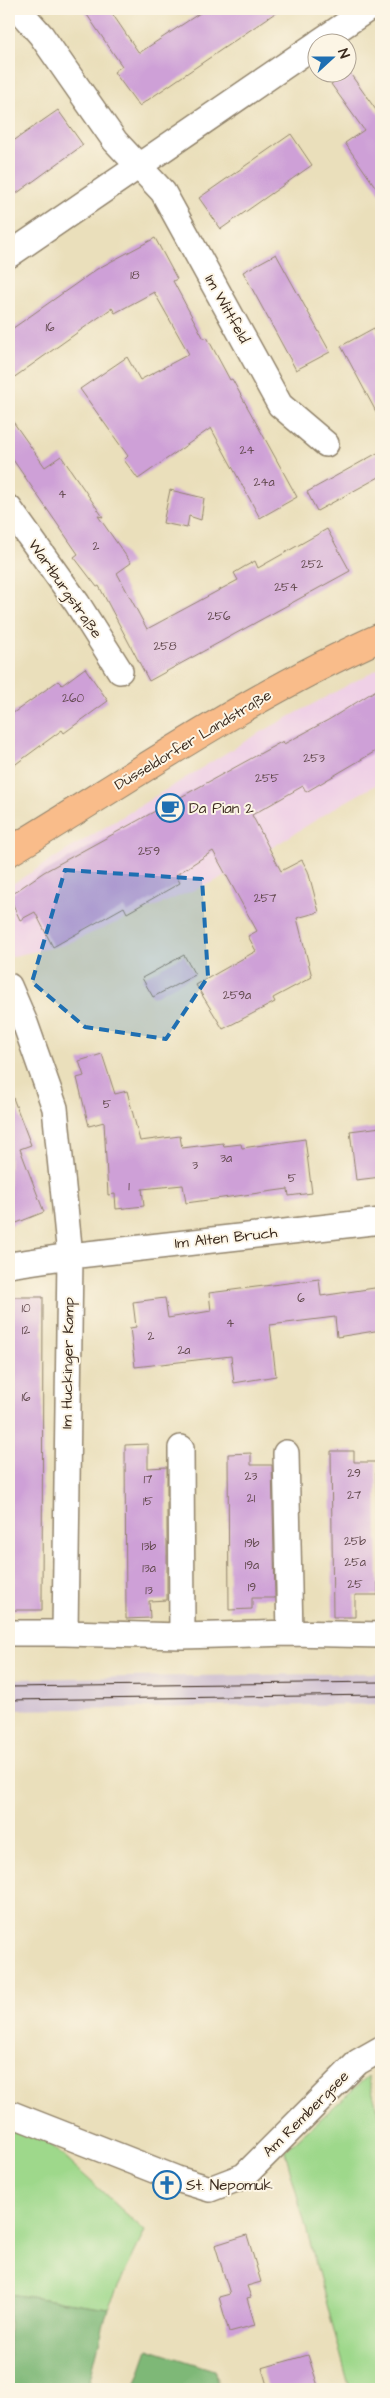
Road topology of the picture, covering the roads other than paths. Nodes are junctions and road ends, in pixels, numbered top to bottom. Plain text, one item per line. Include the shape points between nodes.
1 (18, 9) edge
2 (368, 9) edge
3 (334, 32) edge
4 (308, 50) edge
5 (139, 165) junction
6 (9, 255) edge
7 (326, 444) dead end
8 (9, 508) edge
9 (381, 637) edge
10 (120, 670) dead end
11 (9, 852) edge
12 (9, 986) edge
13 (381, 1221) edge
14 (70, 1256) junction
15 (9, 1265) edge
16 (181, 1448) dead end
17 (286, 1453) dead end
18 (65, 1632) junction
19 (9, 1633) edge
20 (290, 1633) junction
21 (381, 1635) edge
22 (182, 1636) junction
23 (381, 2049) edge
24 (9, 2113) edge

1 - 5 street, Im Wittfeld via 41,35 115,141
2 - 3 street
4 - 5 street
5 - 6 street
5 - 7 street, Im Wittfeld via 163,192 280,405
8 - 10 street, Wartburgstraße
9 - 11 main road, Düsseldorfer Landstraße via 332,658
12 - 14 street, Im Huckinger Kamp via 26,1023 55,1108
13 - 14 street, Im Alten Bruch
14 - 15 street, Im Alten Bruch
14 - 18 street, Im Huckinger Kamp
16 - 22 street
17 - 20 street
18 - 19 street
18 - 22 street
20 - 21 street
20 - 22 street
23 - 24 street, Am Rembergsee via 358,2062 244,2176 210,2189

